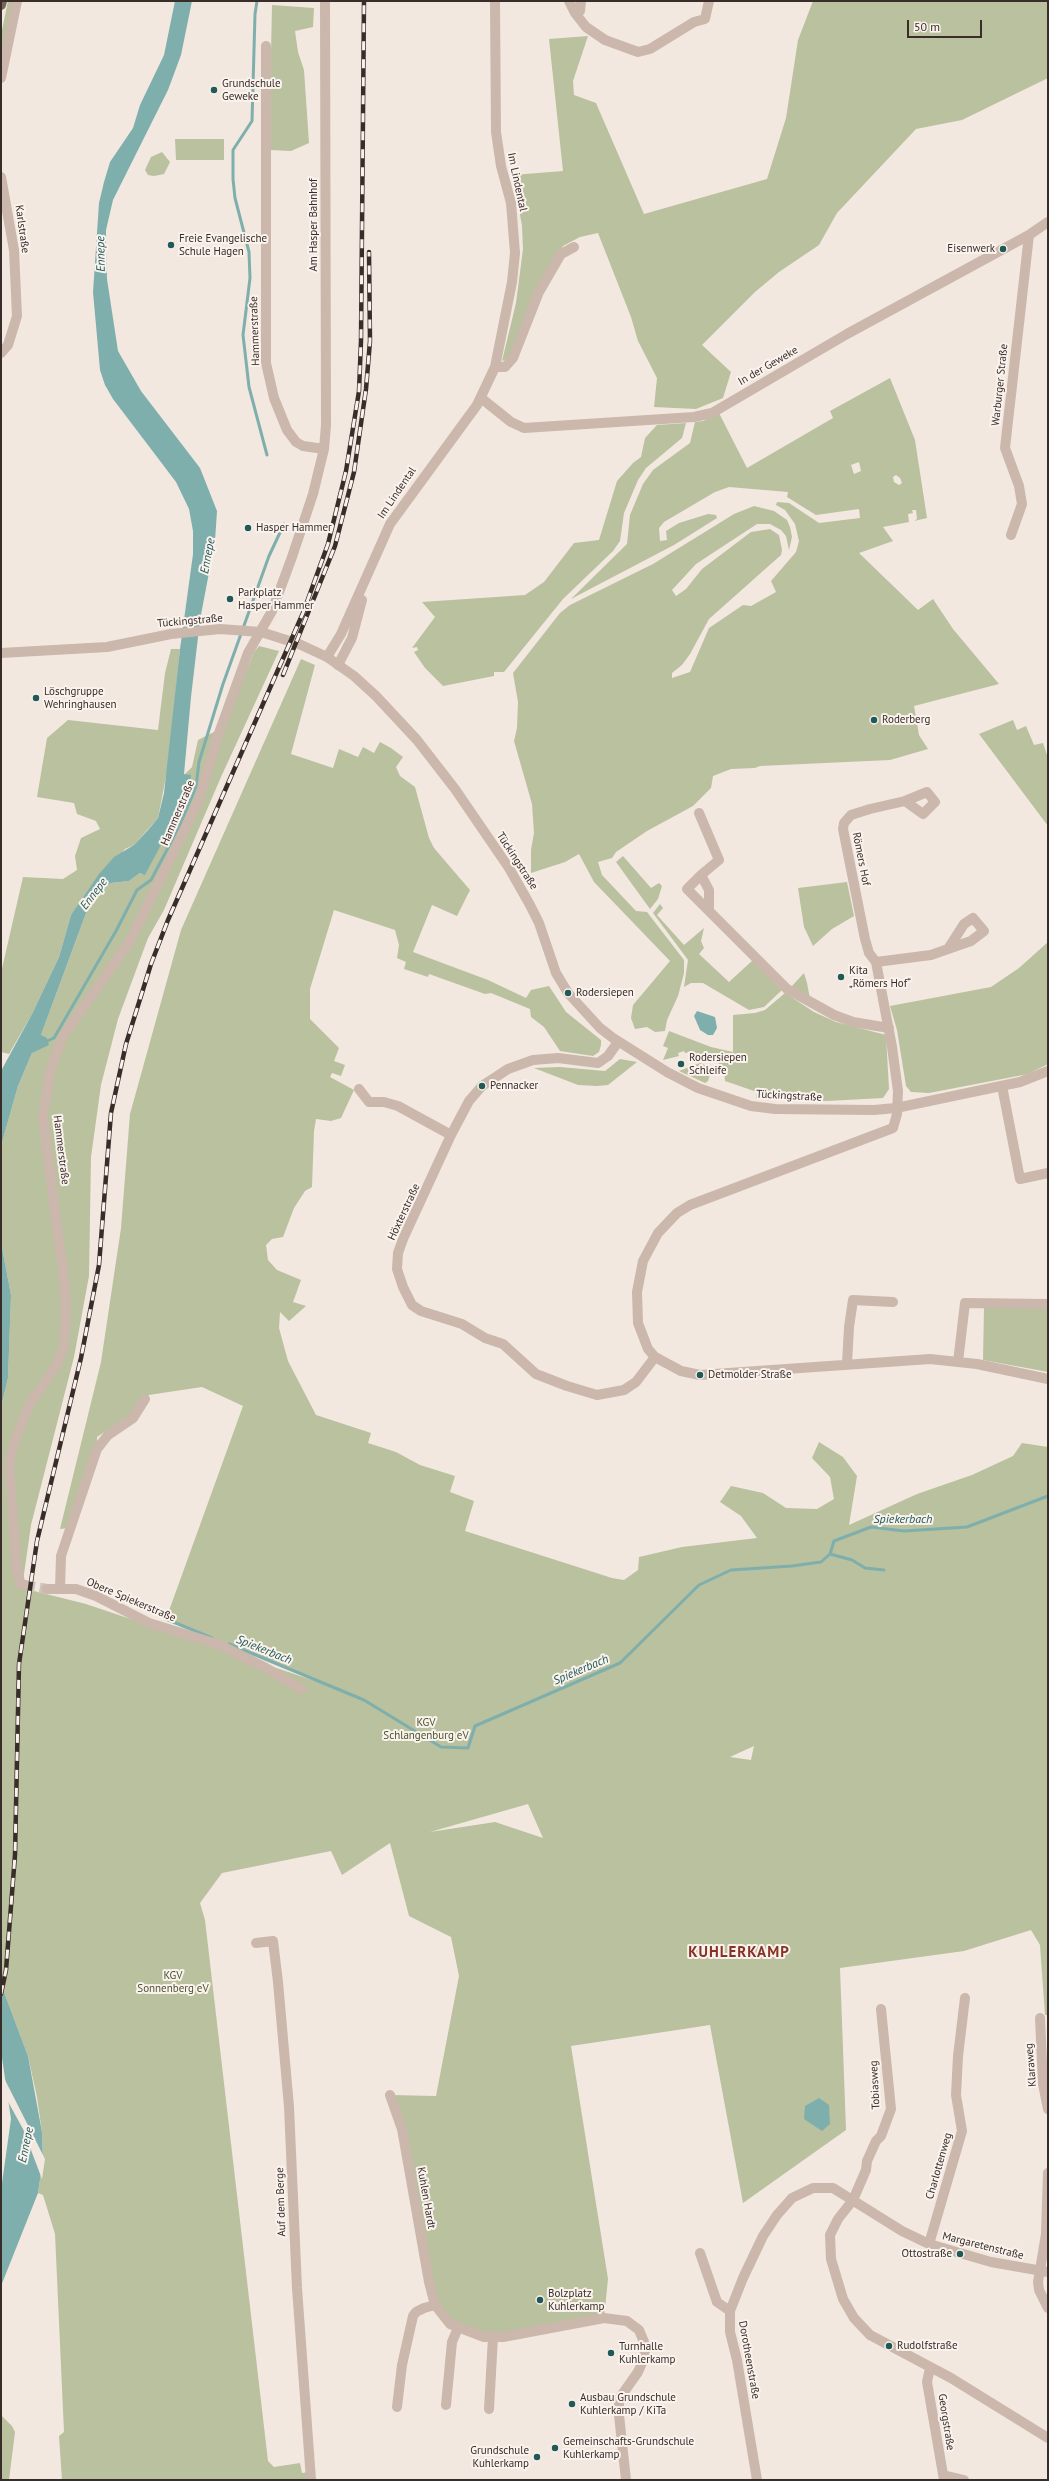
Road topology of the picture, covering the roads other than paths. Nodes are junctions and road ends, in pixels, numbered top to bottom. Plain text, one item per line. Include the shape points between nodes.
1 (2, 1) edge
2 (17, 1) edge
3 (325, 1) edge
4 (495, 1) edge
5 (569, 1) edge
6 (581, 1) edge
7 (709, 1) edge
8 (1, 5) edge
9 (575, 13) junction
10 (266, 46) dead end
11 (1, 78) edge
12 (1, 177) edge
13 (1048, 222) edge
14 (1029, 235) junction
15 (574, 247) dead end
16 (1, 353) edge
17 (495, 367) junction
18 (481, 398) junction
19 (324, 449) junction
20 (1011, 535) dead end
21 (367, 578) junction
22 (256, 632) junction
23 (1, 653) edge
24 (327, 657) junction
25 (338, 665) junction
26 (906, 800) dead end
27 (699, 813) dead end
28 (701, 875) junction
29 (709, 908) junction
30 (948, 950) dead end
31 (876, 962) junction
32 (889, 1028) junction
33 (618, 1042) junction
34 (1048, 1070) edge
35 (1002, 1086) junction
36 (359, 1089) dead end
37 (896, 1108) junction
38 (451, 1135) junction
39 (1048, 1173) edge
40 (892, 1302) dead end
41 (1048, 1304) edge
42 (655, 1357) junction
43 (958, 1362) junction
44 (848, 1364) junction
45 (1048, 1379) edge
46 (145, 1399) dead end
47 (25, 1585) dead end
48 (46, 1589) tunnel mouth
49 (60, 1589) junction
50 (301, 1689) dead end
51 (256, 1943) dead end
52 (965, 1998) dead end
53 (881, 2009) dead end
54 (1040, 2018) dead end
55 (390, 2095) dead end
56 (1048, 2109) edge
57 (1048, 2173) edge
58 (1048, 2188) edge
59 (853, 2200) junction
60 (1047, 2217) edge
61 (929, 2244) junction
62 (700, 2253) dead end
63 (1044, 2271) edge
64 (435, 2305) junction
65 (1048, 2308) edge
66 (730, 2311) junction
67 (458, 2328) junction
68 (493, 2336) junction
69 (930, 2368) junction
70 (446, 2405) dead end
71 (397, 2407) dead end
72 (490, 2409) dead end
73 (1048, 2438) edge
74 (943, 2478) edge
75 (311, 2480) edge
76 (626, 2480) edge
77 (757, 2480) edge
78 (964, 2480) edge

1 - 8 main road
2 - 11 street
3 - 19 street, Am Hasper Bahnhof
4 - 17 street, Im Lindental via 496,132 500,166 511,203 514,253 512,282
5 - 9 street
6 - 9 street via 580,11
7 - 9 street via 705,19 694,22 650,49 638,52 605,40 586,27
10 - 19 street, Hammerstraße via 266,363 274,398 287,430 296,442 303,446
12 - 16 street, Karlstraße via 14,250 17,316 8,345
13 - 14 street, In der Geweke
14 - 18 street, In der Geweke via 852,331 712,413 694,417 524,428 511,422
14 - 20 street, Warburger Straße via 1005,448 1019,486 1022,504
15 - 17 street via 561,254 539,292 514,358 505,367
17 - 18 street, Im Lindental
18 - 21 street, Im Lindental via 390,524
19 - 22 street, Hammerstraße via 305,518 272,611
21 - 24 street, Im Lindental via 342,634
21 - 25 street, Im Lindental via 352,638
22 - 23 street, Tückingstraße via 213,630 171,634 107,647
22 - 24 street, Tückingstraße via 299,644
22 - 47 street, Hammerstraße via 219,733 198,802 160,883 119,959 63,1036 50,1072 44,1118 66,1312 64,1347 56,1366 25,1414 9,1464 17,1572 21,1584
24 - 25 street, Tückingstraße
25 - 33 street, Tückingstraße via 376,696 407,729 455,789 509,868 530,904 556,973 568,993 600,1028
26 - 31 street, Römers Hof via 851,815 843,829 865,939 869,953
27 - 28 street via 719,860
28 - 29 street via 709,890
28 - 29 street via 687,889
29 - 32 street via 787,989 834,1015 853,1022
30 - 31 street via 914,958
31 - 32 street, Römers Hof
32 - 37 street, Römers Hof via 898,1088
33 - 37 street, Tückingstraße via 687,1084 751,1106 833,1111
33 - 38 street, Höxterstraße via 608,1056 598,1063 533,1060 508,1069 482,1086 469,1101
34 - 35 street, Tückingstraße via 1020,1082
35 - 37 street, Tückingstraße
35 - 39 street via 1020,1179
36 - 38 street via 369,1102 384,1102 398,1106
37 - 42 street via 893,1128 690,1205 667,1222 649,1247 636,1292 638,1322 648,1349
38 - 42 street, Höxterstraße via 398,1253 397,1269 412,1305 422,1311 462,1324 485,1338 503,1344 536,1374 597,1395 631,1387
40 - 44 street via 853,1300 848,1327
41 - 43 street via 965,1303
42 - 44 street via 681,1371 700,1375
43 - 44 street via 930,1359
43 - 45 street
46 - 49 street via 133,1418 108,1435 97,1449 60,1556
48 - 49 street
49 - 50 street, Obere Spiekerstraße via 76,1589 96,1596 149,1623 220,1645
51 - 75 street, Auf dem Berge via 273,1941 278,1982 289,2107 297,2288
52 - 61 street, Charlottenweg via 956,2095 962,2131
53 - 59 street, Tobiasweg via 891,2109 881,2136 867,2161 866,2170
54 - 56 street, Klaraweg via 1043,2084
55 - 64 street, Kuhlen Hardt via 402,2129 428,2282
57 - 58 street
58 - 60 street
59 - 61 street, Margaretenstraße via 902,2231
59 - 66 street via 833,2188 821,2187 800,2193 786,2203 754,2254
59 - 69 street via 833,2228 829,2241 831,2259 843,2299 854,2318 870,2335
60 - 63 street
61 - 63 street, Margaretenstraße via 991,2262
62 - 66 street, Dorotheenstraße via 717,2302
63 - 65 street via 1038,2290
64 - 67 street, Kuhlen Hardt via 450,2324
64 - 71 street via 424,2308 413,2316 402,2365
66 - 77 street, Dorotheenstraße via 730,2332
67 - 68 street, Kuhlen Hardt via 484,2337
67 - 70 street via 452,2342
68 - 72 street
68 - 76 street, Kuhlen Hardt via 604,2318 627,2321 639,2330 644,2342 645,2356 638,2372 621,2394 619,2415
69 - 73 street via 951,2378
69 - 74 street, Georgstraße via 927,2382
74 - 78 street

